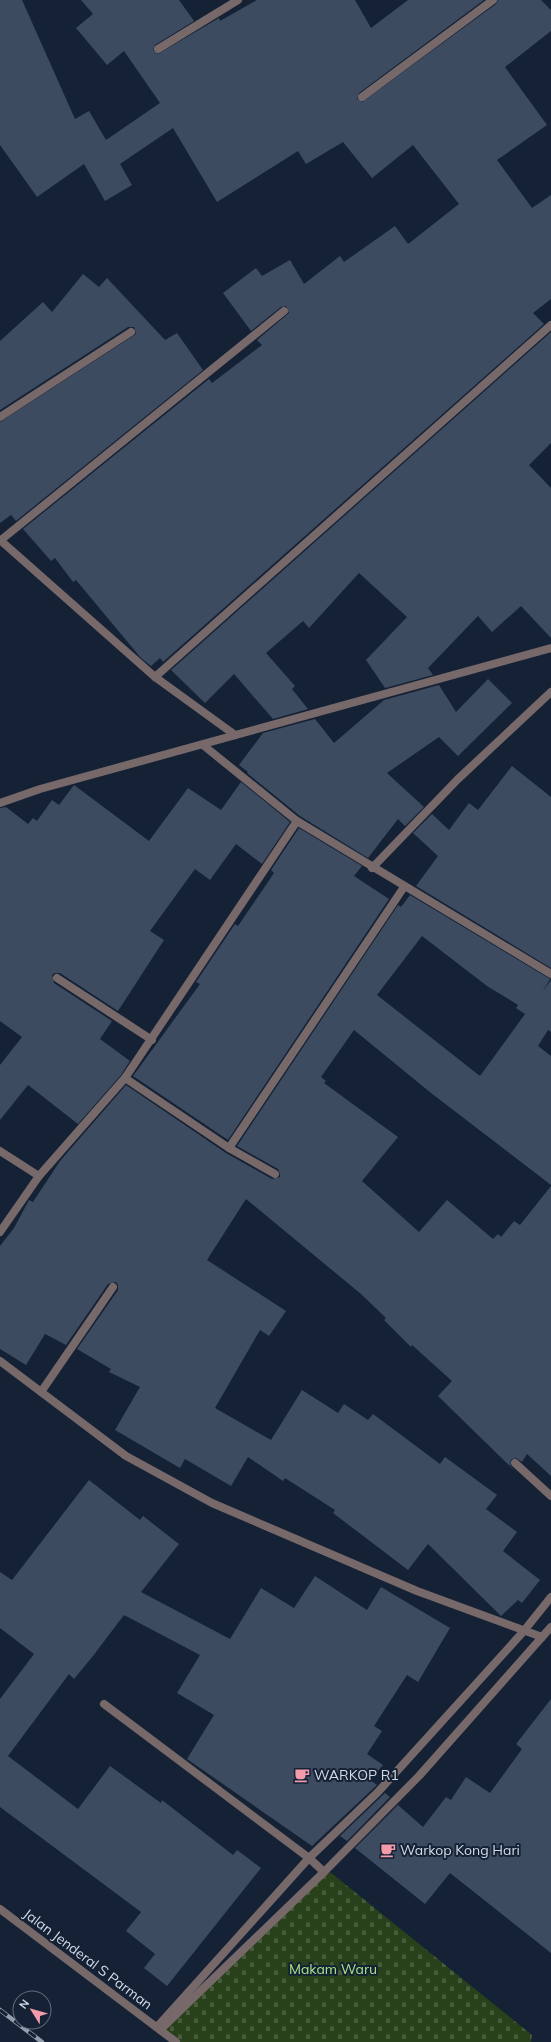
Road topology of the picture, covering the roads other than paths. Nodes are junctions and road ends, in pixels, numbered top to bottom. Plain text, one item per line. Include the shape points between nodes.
1 (238, 0) edge
2 (493, 0) edge
3 (158, 49) dead end
4 (362, 97) dead end
5 (284, 311) dead end
6 (551, 325) edge
7 (131, 332) dead end
8 (0, 417) edge
9 (0, 540) edge
10 (551, 648) edge
11 (155, 677) junction
12 (551, 692) edge
13 (235, 735) junction
14 (203, 745) junction
15 (0, 803) edge
16 (297, 821) junction
17 (372, 868) junction
18 (404, 887) junction
19 (551, 974) edge
20 (57, 978) dead end
21 (152, 1040) junction
22 (125, 1078) junction
23 (229, 1148) junction
24 (0, 1151) edge
25 (275, 1174) dead end
26 (39, 1176) junction
27 (0, 1232) edge
28 (113, 1286) dead end
29 (0, 1361) edge
30 (41, 1392) junction
31 (515, 1463) dead end
32 (551, 1496) edge
33 (551, 1597) edge
34 (551, 1627) edge
35 (523, 1632) junction
36 (542, 1637) junction
37 (104, 1704) dead end
38 (309, 1858) junction
39 (324, 1872) junction
40 (0, 1909) edge
41 (158, 2029) junction
42 (176, 2042) edge

1 - 3 street
2 - 4 street
5 - 9 street
6 - 11 street
7 - 8 street
9 - 11 street
10 - 13 street
11 - 13 street
12 - 17 street via 458,779
13 - 14 street
14 - 15 street via 40,789
14 - 16 street
16 - 17 street
16 - 21 street
17 - 18 street
18 - 19 street
18 - 23 street
20 - 21 street
21 - 22 street
22 - 23 street
22 - 26 street
23 - 25 street
24 - 26 street
26 - 27 street
28 - 30 street
29 - 30 street
30 - 35 street via 126,1456 212,1503 417,1591
31 - 32 street
33 - 35 street
34 - 36 street
35 - 36 street
35 - 38 street via 378,1792
36 - 39 street via 419,1776
37 - 38 street
38 - 39 street
38 - 41 street
39 - 41 street
40 - 41 street, Jalan Jenderal S Parman
41 - 42 street, Jalan Jenderal S Parman

